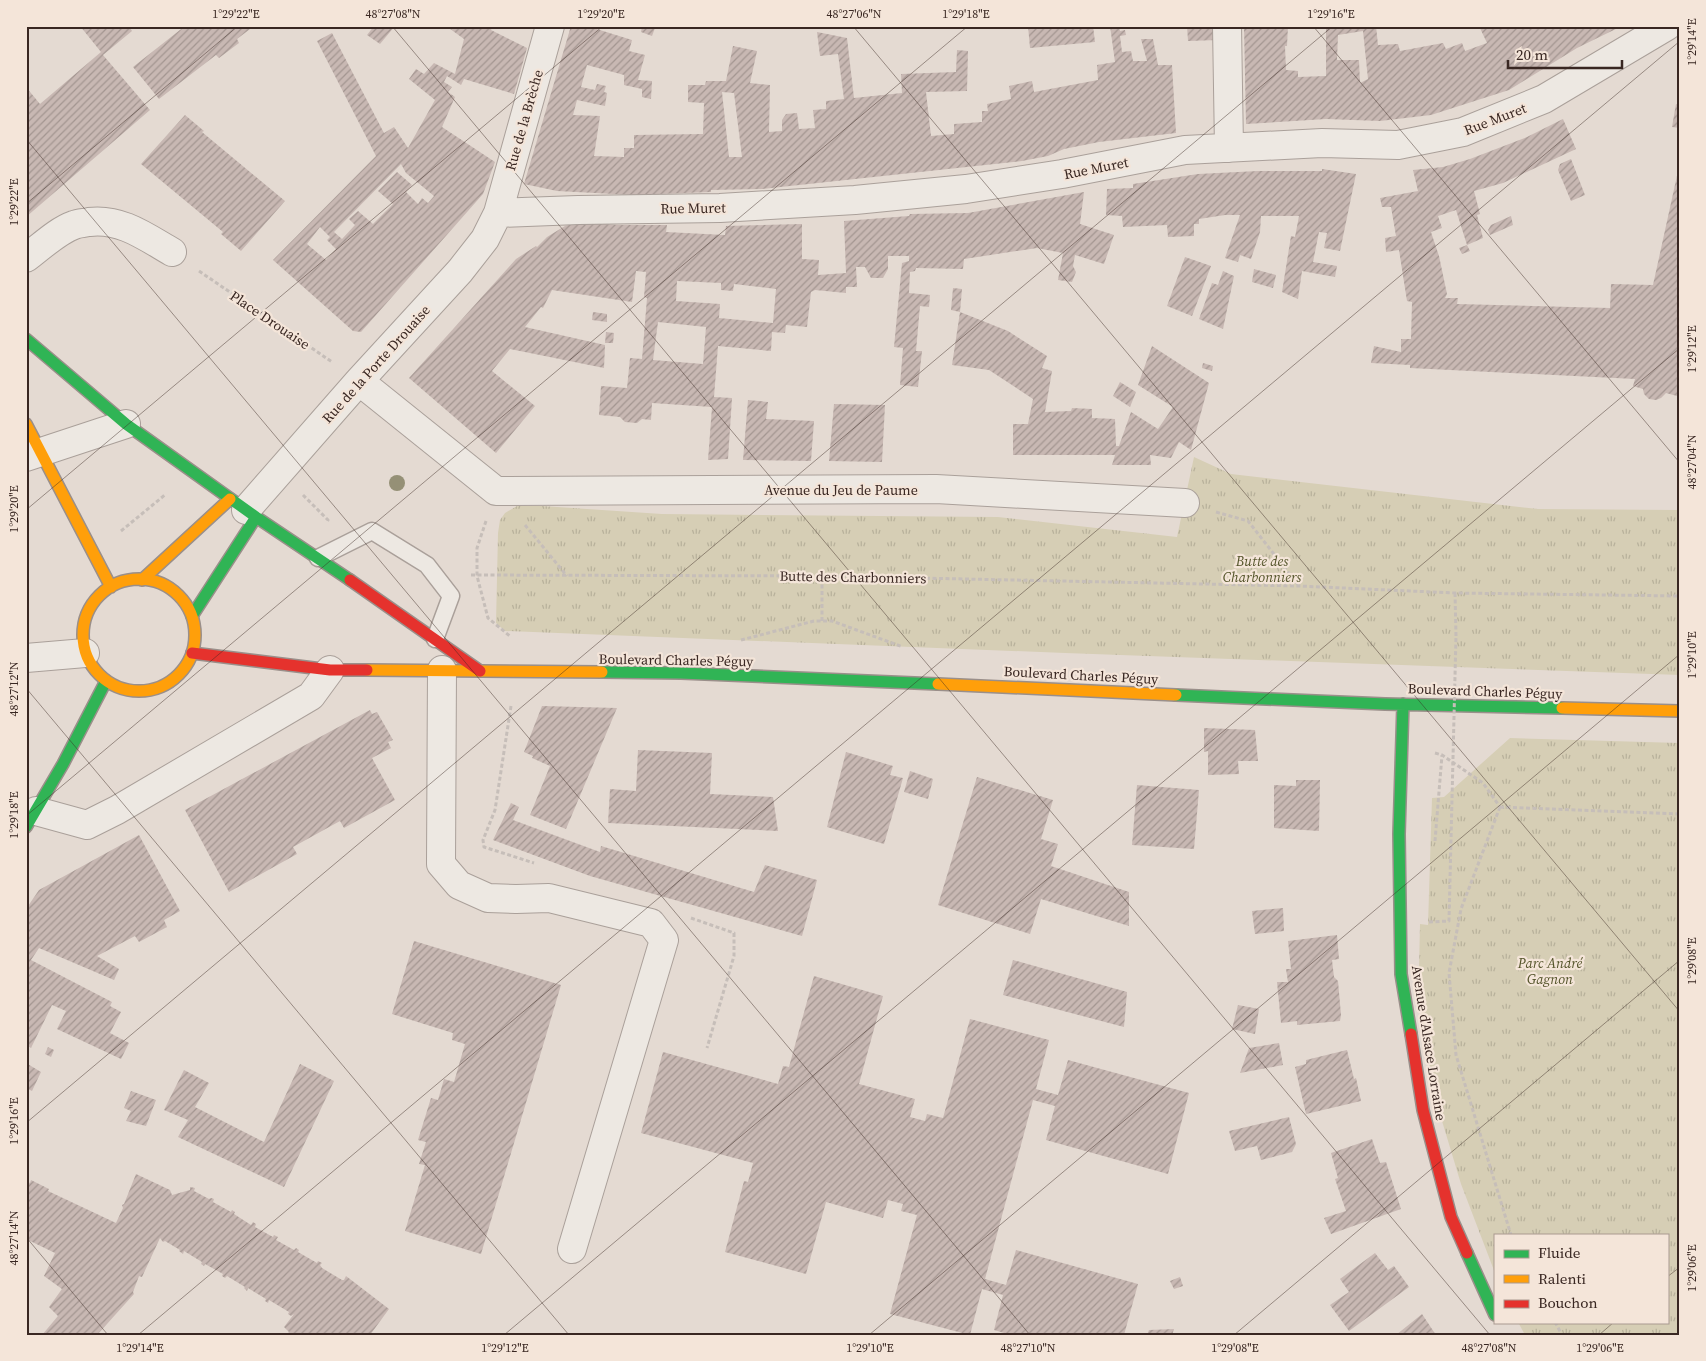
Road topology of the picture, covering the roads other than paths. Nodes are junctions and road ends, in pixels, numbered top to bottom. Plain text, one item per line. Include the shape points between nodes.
1 (550, 26) edge
2 (1227, 26) edge
3 (1667, 26) edge
4 (1229, 148) junction
5 (498, 213) junction
6 (172, 252) road end
7 (26, 258) edge
8 (26, 339) edge
9 (359, 381) junction
10 (26, 424) edge
11 (126, 424) junction
12 (34, 455) edge
13 (1185, 503) road end
14 (244, 509) junction
15 (318, 558) junction
16 (142, 580) junction
17 (111, 587) junction
18 (192, 616) junction
19 (435, 639) junction
20 (85, 653) junction
21 (192, 653) junction
22 (26, 658) edge
23 (330, 670) junction
24 (442, 670) junction
25 (480, 671) junction
26 (106, 681) junction
27 (1402, 704) junction
28 (1680, 711) edge
29 (31, 819) edge
30 (572, 1249) dead end
31 (1494, 1313) edge

1 - 5 street, Rue de la Brèche
2 - 4 street
3 - 4 street, Rue Muret via 1544,99 1463,132 1398,145 1322,143
4 - 5 street, Rue Muret via 1185,150 966,189 855,200 720,208
5 - 9 street, Rue de la Porte Drouaise via 485,239 460,271
6 - 7 street via 116,223 97,221 75,224
8 - 11 main road
9 - 13 street, Avenue du Jeu de Paume via 496,491 936,489
9 - 14 street, Rue de la Porte Drouaise
10 - 12 main road
11 - 12 street
11 - 14 main road
12 - 17 main road
14 - 15 main road
14 - 16 main road
14 - 18 main road
15 - 19 main road
15 - 19 lane via 372,531 427,564 451,596
16 - 17 main road via 126,580
16 - 18 main road via 172,590
17 - 20 main road via 88,611 82,640
18 - 21 main road via 195,635
19 - 25 main road
20 - 22 street
20 - 26 main road via 93,669
21 - 23 main road, Boulevard Charles Péguy
21 - 26 main road via 172,681 157,689 139,692 122,689
23 - 24 main road, Boulevard Charles Péguy
23 - 29 street via 311,696 87,825
24 - 25 main road, Boulevard Charles Péguy
24 - 30 street via 441,864 459,885 488,898 548,898 651,923 664,940
25 - 27 main road, Boulevard Charles Péguy via 681,673
26 - 29 main road
27 - 28 main road, Boulevard Charles Péguy
27 - 31 main road, Avenue d'Alsace Lorraine via 1399,834 1401,974 1423,1110 1451,1217

